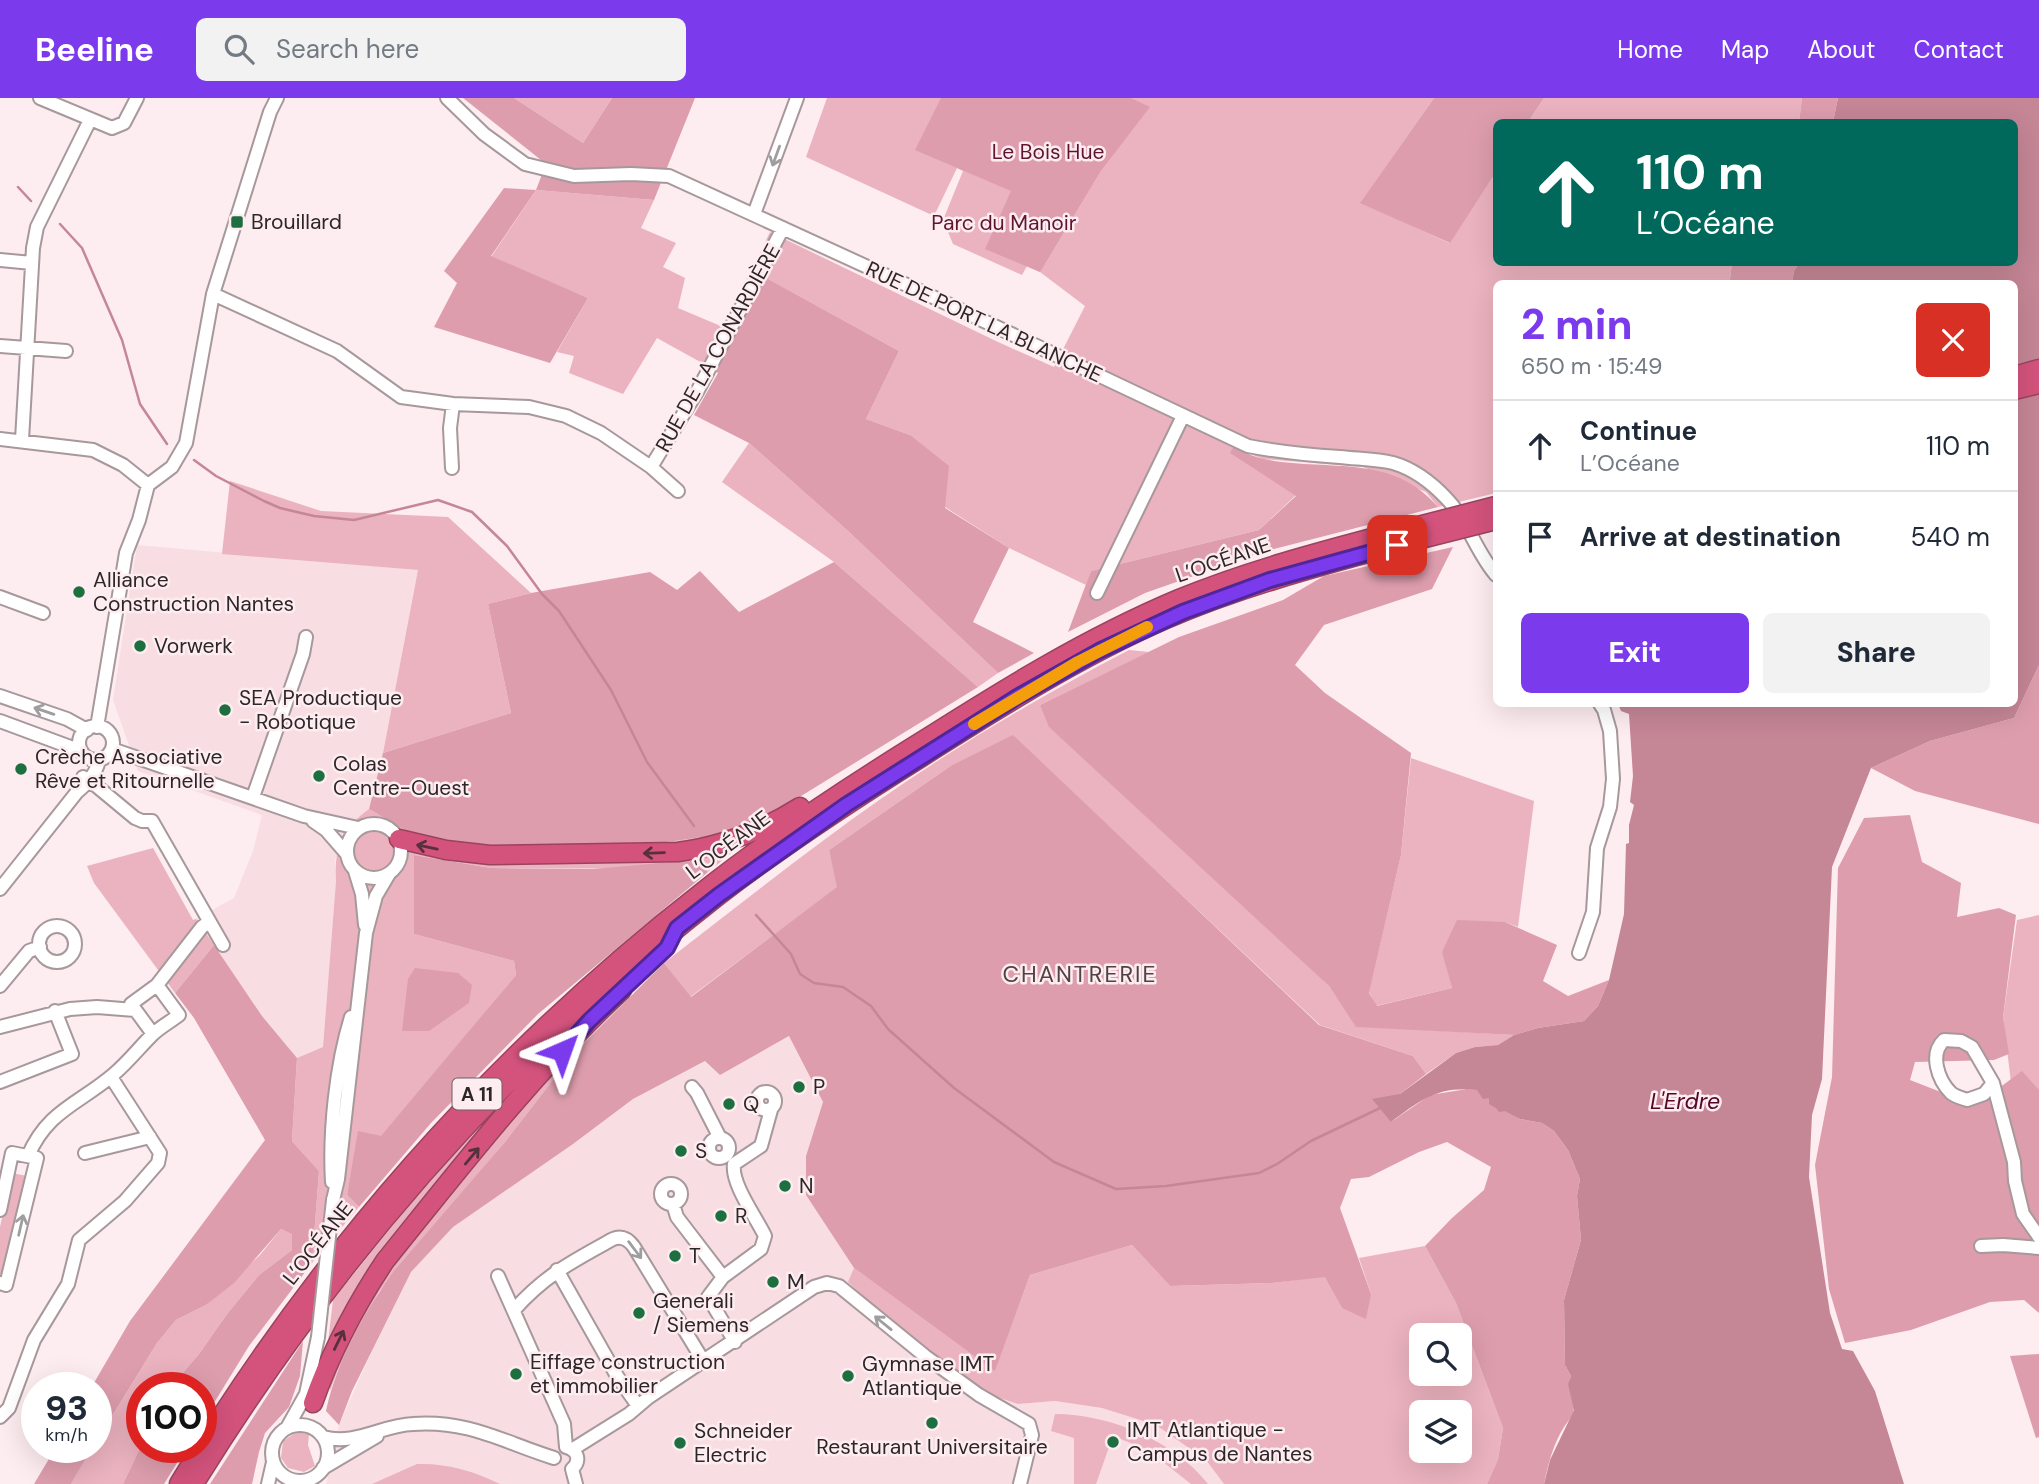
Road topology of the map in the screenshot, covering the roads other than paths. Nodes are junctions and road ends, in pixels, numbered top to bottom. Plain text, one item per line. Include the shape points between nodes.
1 (42, 98) edge
2 (137, 98) edge
3 (277, 98) edge
4 (447, 98) edge
5 (797, 98) edge
6 (90, 120) junction
7 (754, 214) junction
8 (783, 228) junction
9 (0, 260) edge
10 (32, 263) junction
11 (213, 294) junction
12 (0, 346) edge
13 (27, 347) junction
14 (66, 351) dead end
15 (2039, 369) edge
16 (2018, 375) edge
17 (2039, 384) edge
18 (2018, 389) edge
19 (453, 404) junction
20 (1183, 416) junction
21 (0, 439) edge
22 (22, 440) junction
23 (651, 467) junction
24 (452, 468) dead end
25 (148, 485) junction
26 (678, 491) dead end
27 (1493, 507) edge
28 (1493, 521) edge
29 (1394, 539) junction
30 (1493, 572) edge
31 (1097, 593) dead end
32 (0, 597) edge
33 (43, 613) dead end
34 (306, 637) dead end
35 (0, 696) edge
36 (1602, 707) edge
37 (0, 721) edge
38 (92, 728) junction
39 (112, 749) junction
40 (84, 754) junction
41 (99, 760) junction
42 (86, 779) junction
43 (856, 782) junction
44 (253, 797) junction
45 (304, 816) junction
46 (358, 828) junction
47 (399, 839) junction
48 (346, 853) junction
49 (355, 871) junction
50 (389, 874) junction
51 (0, 889) edge
52 (209, 922) junction
53 (677, 928) junction
54 (366, 933) junction
55 (223, 945) dead end
56 (40, 947) dead end
57 (1578, 953) dead end
58 (157, 985) junction
59 (0, 986) edge
60 (135, 1010) junction
61 (55, 1011) junction
62 (0, 1027) edge
63 (153, 1034) junction
64 (111, 1077) junction
65 (0, 1082) edge
66 (1993, 1083) junction
67 (692, 1087) dead end
68 (771, 1110) dead end
69 (150, 1137) junction
70 (85, 1153) dead end
71 (28, 1156) junction
72 (730, 1160) junction
73 (673, 1204) dead end
74 (0, 1210) edge
75 (2039, 1237) edge
76 (1981, 1246) dead end
77 (2039, 1248) edge
78 (556, 1270) junction
79 (499, 1276) dead end
80 (723, 1277) junction
81 (0, 1283) edge
82 (514, 1310) junction
83 (318, 1337) junction
84 (734, 1342) junction
85 (704, 1362) junction
86 (313, 1403) junction
87 (638, 1406) junction
88 (0, 1416) edge
89 (287, 1428) junction
90 (311, 1428) junction
91 (384, 1432) junction
92 (323, 1437) junction
93 (570, 1448) junction
94 (554, 1458) junction
95 (273, 1462) junction
96 (323, 1468) junction
97 (572, 1469) junction
98 (290, 1482) edge
99 (179, 1484) edge
100 (194, 1484) edge
101 (268, 1484) edge
102 (576, 1484) edge
103 (1020, 1484) edge

1 - 6 street
2 - 6 street via 121,125 108,128
3 - 11 street
4 - 7 street, RUE DE PORT LA BLANCHE via 484,134 525,164 574,176 669,176
5 -> 7 street
6 - 10 street via 37,227
7 - 8 street, RUE DE PORT LA BLANCHE
8 - 20 street, RUE DE PORT LA BLANCHE
8 - 23 street, RUE DE LA CONARDIÈRE via 698,390
9 - 10 street
10 - 13 street
11 - 19 street, RUE DE LA CONARDIÈRE via 337,351 401,397
11 - 25 street via 186,443 172,467
12 - 13 street
13 - 14 street
13 - 22 street
15 - 16 highway
17 - 18 highway
19 - 23 street, RUE DE LA CONARDIÈRE via 529,407 566,416
19 - 24 street
20 - 30 street, RUE DE PORT LA BLANCHE via 1248,446 1393,463 1416,473 1450,501
20 - 31 street
21 - 22 street
22 - 25 street via 93,450
23 - 26 street, RUE DE LA CONARDIÈRE
25 - 38 street via 126,553
27 - 29 highway, L’OCÉANE / A 11, bridge
28 - 29 highway, L’OCÉANE / A 11, bridge
29 - 43 highway, L’OCÉANE / A 11 via 1236,578 1127,622 1038,670
29 - 53 highway, L’OCÉANE / A 11 via 1216,598 1099,651 846,805
32 - 33 street
34 - 44 street
38 -> 35 street
36 - 57 street via 1610,731 1613,779 1597,848 1593,912
37 - 40 street
38 - 39 street via 108,731
38 - 40 street via 81,737
39 - 41 street
39 - 44 street
40 - 41 street
40 - 42 street
41 - 42 street via 95,774
42 - 51 street
42 - 52 street via 135,818 152,821
43 -> 47 highway via 834,786 746,836 701,849 490,855
43 - 99 highway, L’OCÉANE / A 11 via 749,856 648,935 485,1086 380,1202 295,1309
44 - 45 street
45 - 46 street
45 - 48 street via 326,830
46 - 47 street via 380,824
46 - 48 street via 348,840
47 - 50 street via 400,859
48 - 49 street
49 - 50 street via 371,878
49 - 54 street
50 - 54 street via 376,896
52 - 55 street
52 - 58 street
86 -> 53 highway via 338,1341 385,1261 537,1078 590,1020 667,948
53 - 100 highway, L’OCÉANE / A 11 via 523,1066 402,1196 290,1338
54 - 83 street, bridge
56 - 59 street via 29,951
58 - 60 street via 131,1004
58 - 63 street via 179,1015
60 - 61 street
60 - 63 street
61 - 62 street
61 - 65 street via 72,1054
63 - 64 street
64 - 69 street
64 - 71 street via 58,1113
66 - 66 street via 1972,1047 1953,1040 1937,1046 1940,1079 1953,1095 1968,1100 1984,1094
66 - 75 street via 2023,1214
67 - 72 street via 720,1138 711,1142 710,1151
68 - 72 street via 761,1146
69 - 70 street
69 - 88 street via 160,1153 158,1163 125,1201 79,1240 68,1284 34,1340 9,1408
71 - 74 street via 12,1153
81 -> 71 street via 6,1284 37,1158
72 - 80 street via 735,1182 765,1243
73 - 80 street via 677,1217
76 - 77 street
78 - 82 street
78 -> 85 street via 613,1239 630,1242
78 - 87 street
79 - 82 street
80 - 84 street via 708,1297
82 - 93 street
83 - 86 street
83 - 89 street via 306,1394
84 - 85 street
103 -> 84 street via 1032,1435 1029,1423 979,1395 837,1285 821,1284
85 - 87 street
86 - 90 street
87 - 93 street
89 - 90 street
89 - 95 street via 274,1443
90 - 92 street
91 - 92 street via 350,1439
91 - 94 street via 410,1424 456,1425
91 - 96 street
92 - 96 street via 327,1452
93 - 94 street via 558,1449
93 - 97 street via 578,1459
94 - 97 street via 560,1469
95 - 98 street
95 - 101 street
96 - 98 street via 306,1480
97 - 102 street

